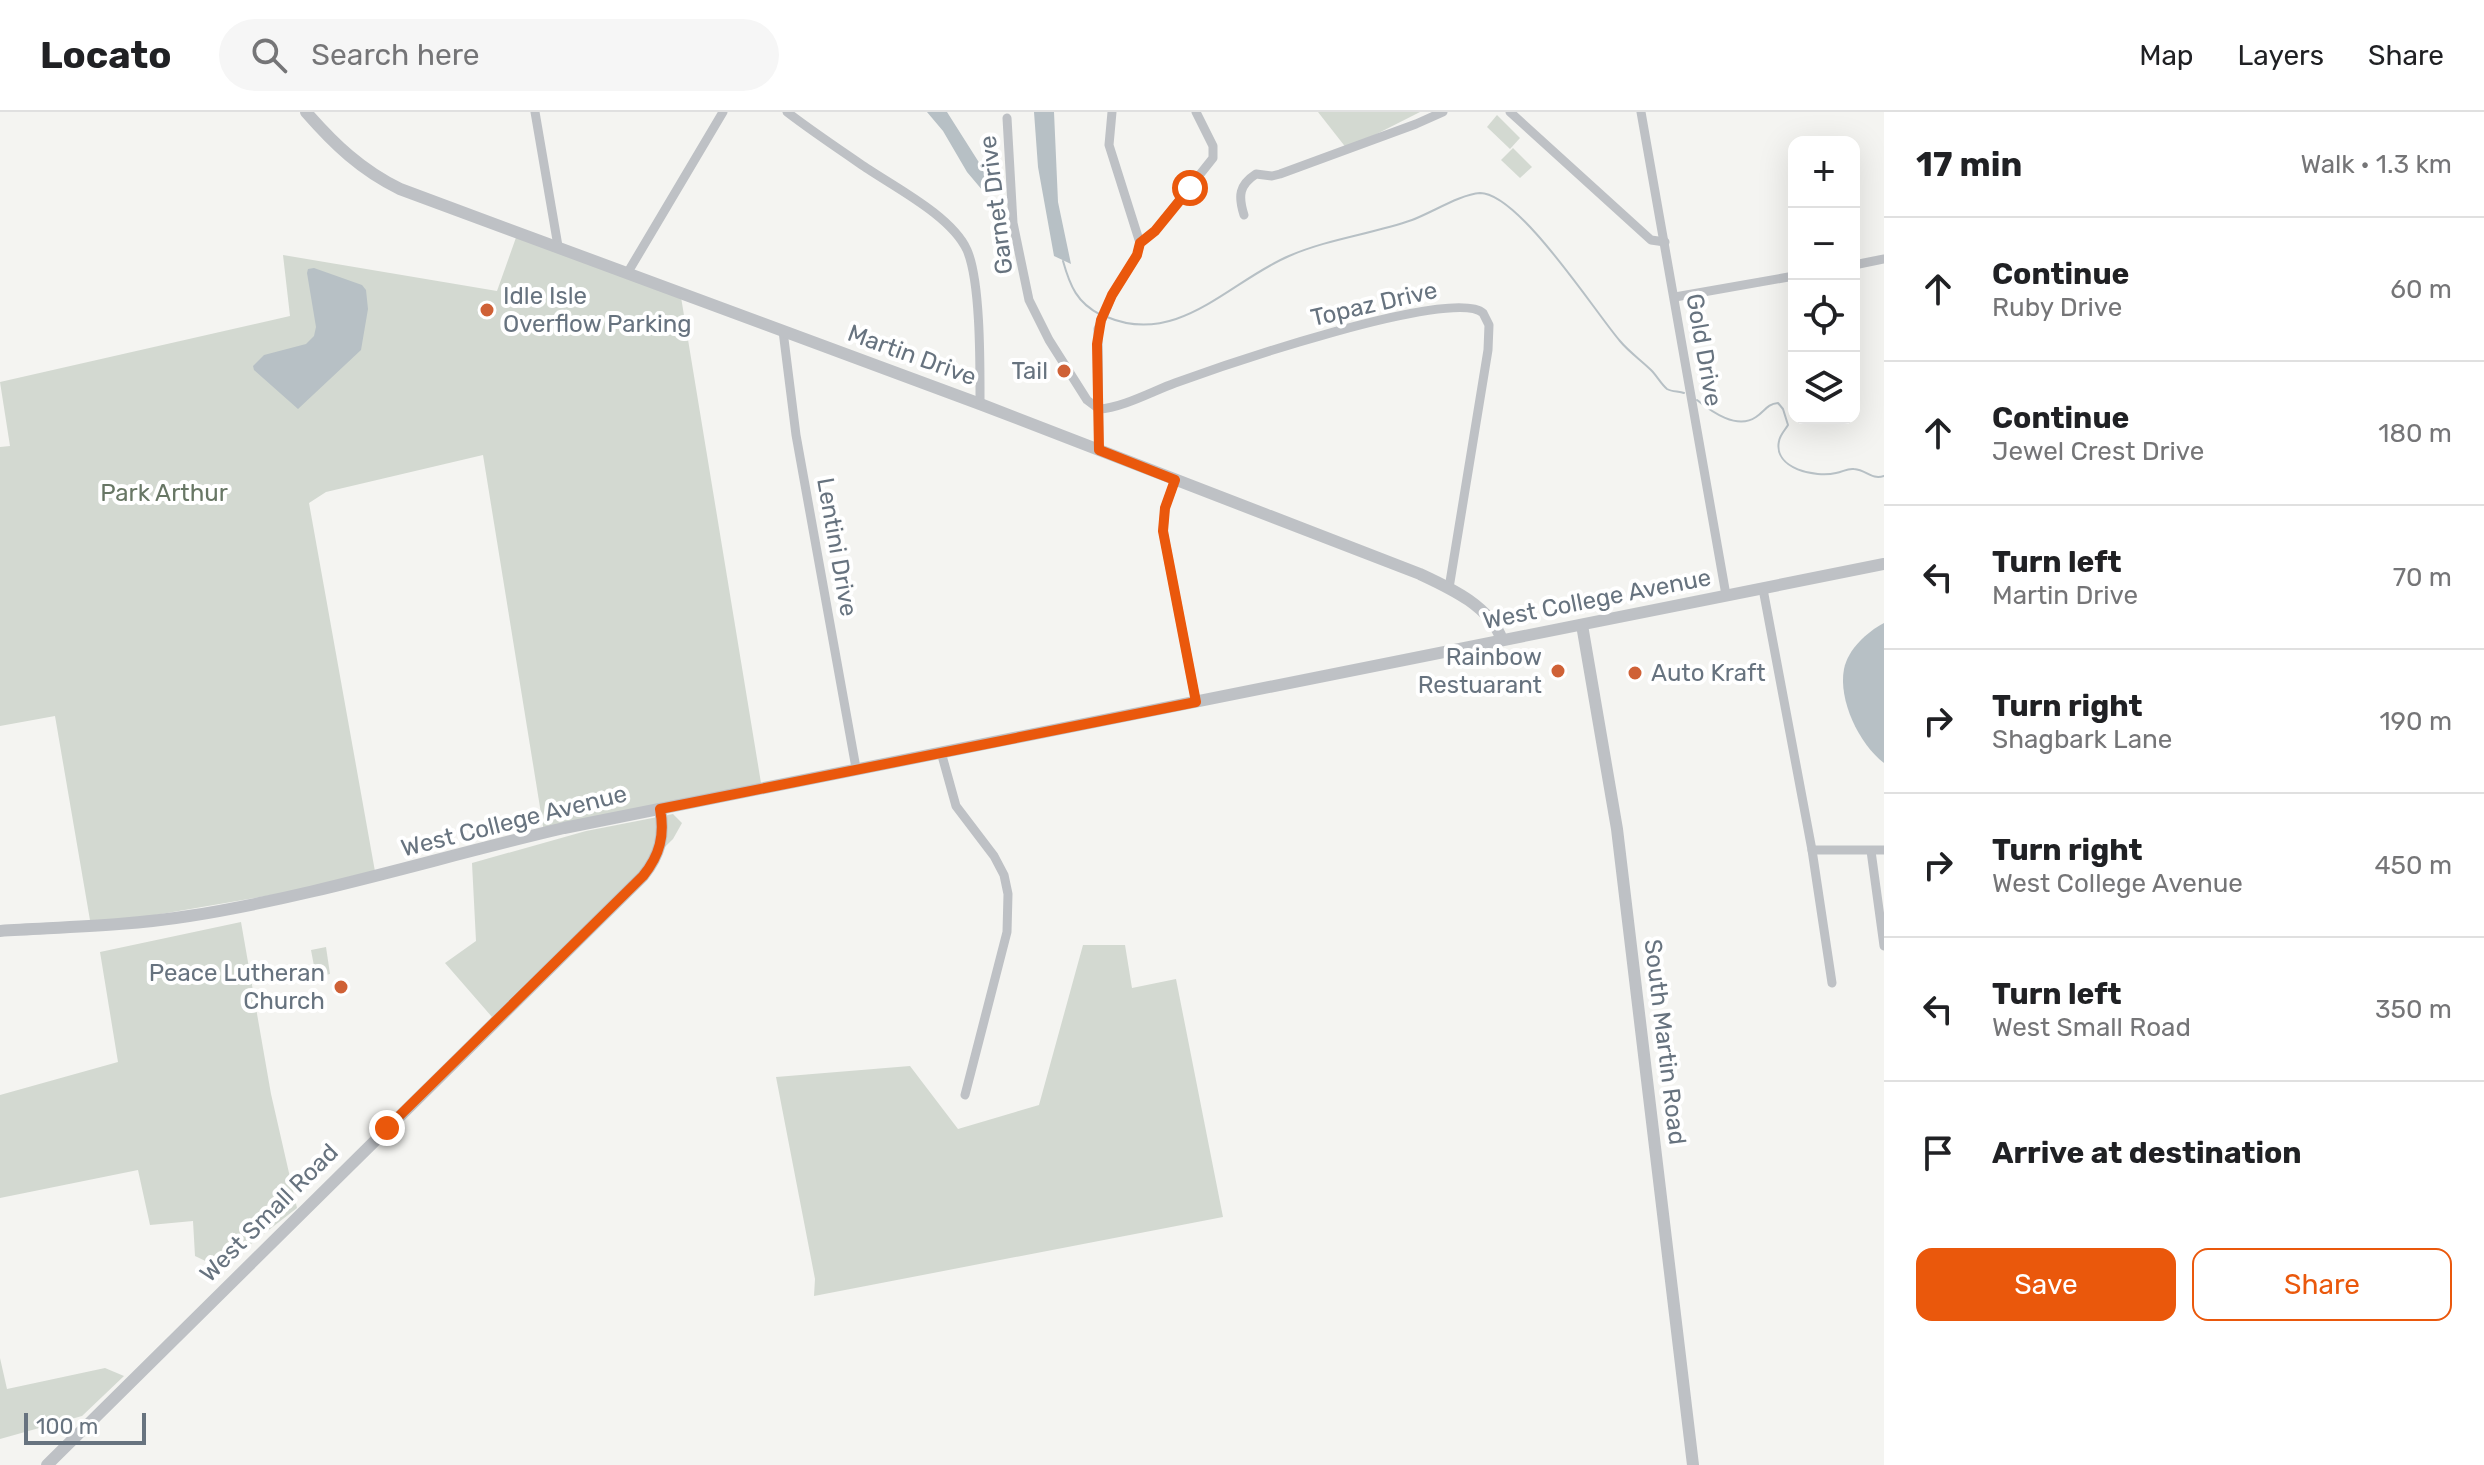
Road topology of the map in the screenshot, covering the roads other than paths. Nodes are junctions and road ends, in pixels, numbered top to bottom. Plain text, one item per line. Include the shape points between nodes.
1 (306, 112) edge
2 (535, 112) edge
3 (723, 112) edge
4 (787, 112) edge
5 (1112, 112) edge
6 (1196, 112) edge
7 (1443, 112) edge
8 (1510, 112) edge
9 (1641, 112) edge
10 (1007, 118) dead end
11 (1244, 215) dead end
12 (1665, 242) junction
13 (1140, 243) junction
14 (558, 246) junction
15 (1884, 259) edge
16 (1860, 264) edge
17 (628, 272) junction
18 (1788, 277) edge
19 (1675, 297) junction
20 (783, 331) junction
21 (980, 404) junction
22 (1099, 409) junction
23 (1099, 450) junction
24 (1175, 480) junction
25 (1884, 564) edge
26 (1449, 588) junction
27 (1763, 589) junction
28 (1726, 595) junction
29 (1582, 625) junction
30 (1502, 640) junction
31 (1196, 702) junction
32 (941, 752) junction
33 (856, 768) junction
34 (660, 809) junction
35 (1812, 850) junction
36 (1884, 850) edge
37 (1871, 851) junction
38 (0, 931) edge
39 (1884, 946) edge
40 (1832, 983) dead end
41 (965, 1095) dead end
42 (47, 1465) edge
43 (1693, 1465) edge

1 - 14 street, Martin Drive via 345,154 381,180
2 - 14 street
3 - 17 street
4 - 21 street via 906,194 961,240 974,286
5 - 13 street via 1109,145
6 - 13 street via 1213,146 1213,158
7 - 11 street via 1280,174 1256,174 1239,196
8 - 12 street via 1651,240
9 - 12 street, Gold Drive
10 - 22 street, Garnet Drive via 1013,223 1029,300 1087,400
12 - 19 street, Gold Drive
13 - 22 street via 1098,329
14 - 17 street, Martin Drive
15 - 16 street
17 - 20 street, Martin Drive
18 - 19 street
19 - 28 street, Gold Drive
20 - 21 street, Martin Drive
20 - 33 street, Lentini Drive via 796,435
21 - 23 street, Martin Drive
22 - 23 street
22 - 26 street, Topaz Drive via 1333,333 1448,306 1479,309 1489,325 1488,350
23 - 24 street, Martin Drive
24 - 26 street, Martin Drive
24 - 31 street via 1163,531
25 - 27 street, West College Avenue
26 - 30 street, Martin Drive via 1487,616
27 - 28 street, West College Avenue
27 - 35 street
28 - 29 street, West College Avenue
29 - 30 street, West College Avenue
29 - 43 street, South Martin Road via 1617,829
30 - 31 street, West College Avenue
31 - 32 street, West College Avenue
32 - 33 street, West College Avenue
32 - 41 street via 956,806 994,856 1008,894 1007,932
33 - 34 street, West College Avenue
34 - 38 street, West College Avenue via 190,916
34 - 42 street, West Small Road via 662,840 643,876
35 - 37 street
35 - 40 street
36 - 37 street
37 - 39 street

